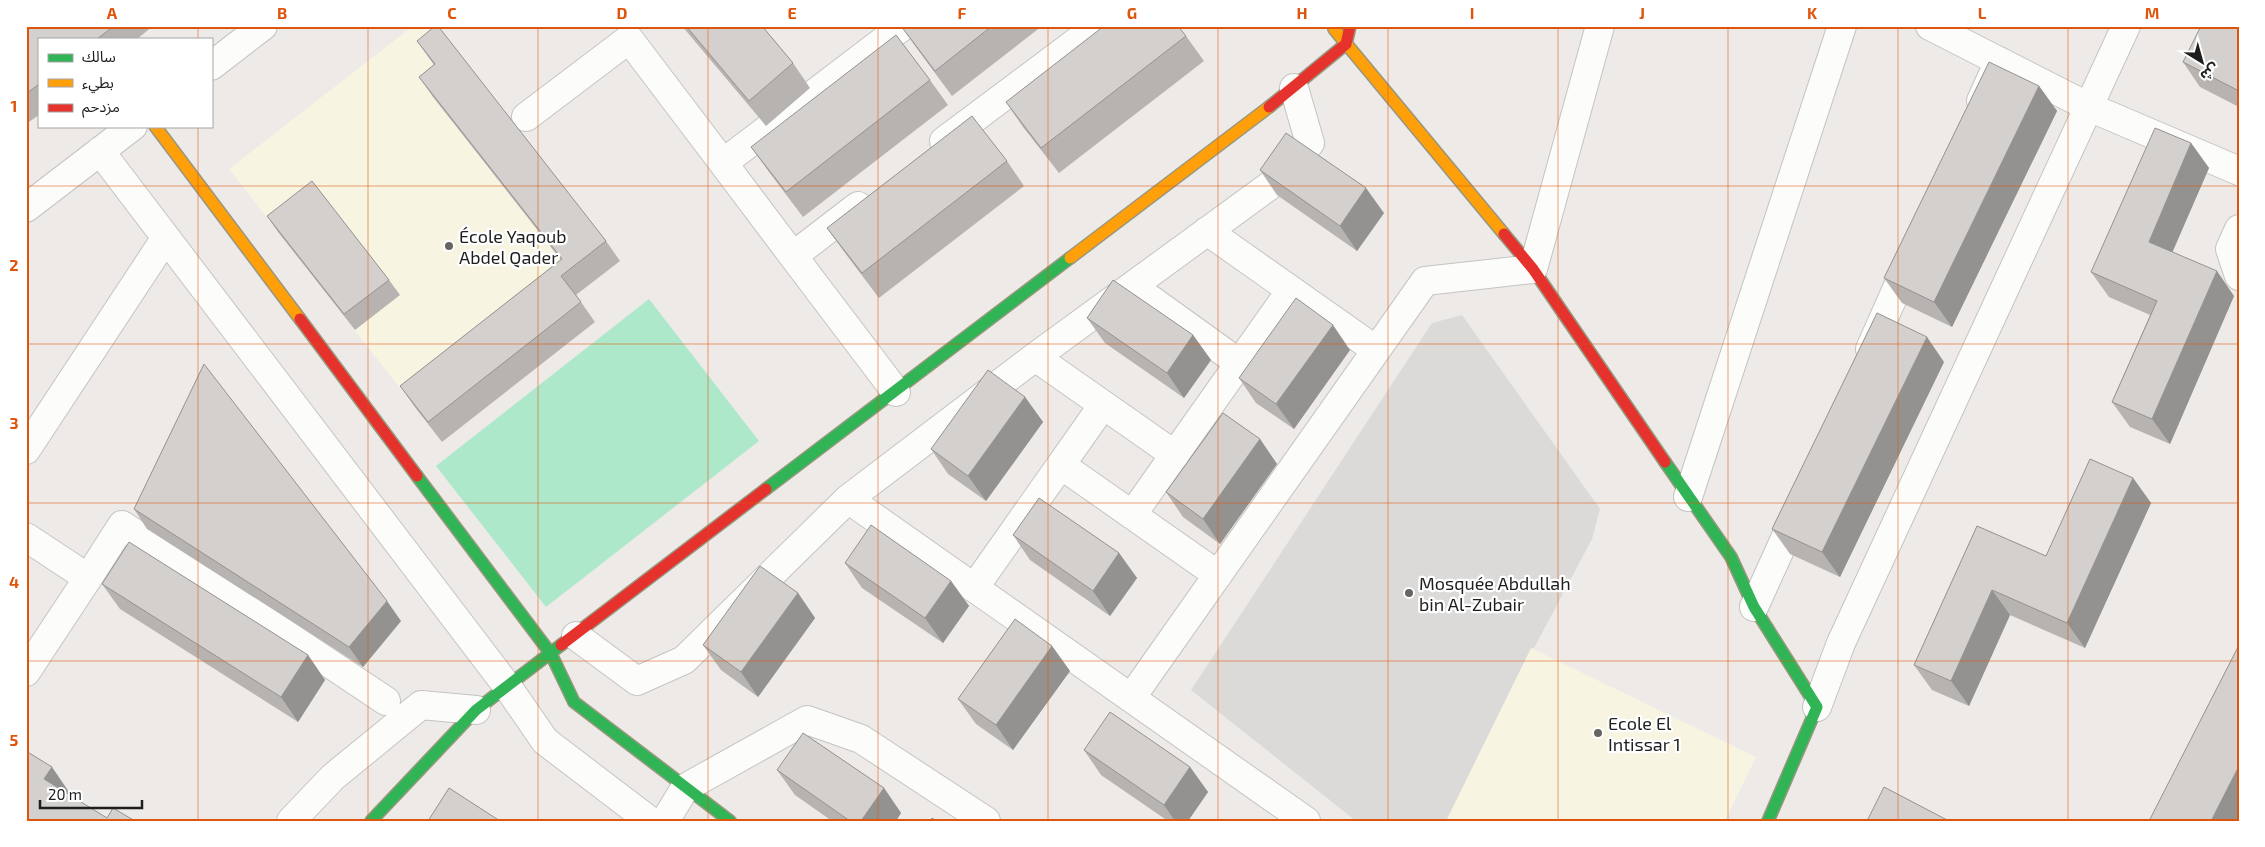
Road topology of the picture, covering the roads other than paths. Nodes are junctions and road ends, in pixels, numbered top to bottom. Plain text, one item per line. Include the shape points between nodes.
1 (903, 26) edge
2 (1332, 26) edge
3 (1350, 26) edge
4 (1600, 26) edge
5 (1842, 26) edge
6 (1930, 26) edge
7 (2126, 26) edge
8 (247, 31) edge
9 (1091, 31) dead end
10 (1346, 44) junction
11 (1999, 61) junction
12 (212, 65) edge
13 (1294, 88) junction
14 (2089, 107) junction
15 (526, 117) dead end
16 (1970, 125) edge
17 (130, 128) edge
18 (156, 128) edge
19 (100, 151) junction
20 (926, 155) edge
21 (723, 163) junction
22 (2239, 171) edge
23 (879, 191) edge
24 (26, 208) edge
25 (2239, 229) edge
26 (1207, 231) junction
27 (1921, 234) edge
28 (166, 239) junction
29 (793, 256) junction
30 (1533, 270) junction
31 (2239, 276) edge
32 (1132, 286) junction
33 (1291, 290) junction
34 (1376, 350) junction
35 (1035, 357) junction
36 (1239, 362) junction
37 (1860, 371) edge
38 (896, 392) junction
39 (1103, 404) junction
40 (26, 450) edge
41 (1175, 455) junction
42 (1061, 465) junction
43 (1807, 489) edge
44 (1688, 496) junction
45 (848, 499) junction
46 (1132, 515) junction
47 (26, 537) edge
48 (1218, 575) junction
49 (88, 578) junction
50 (974, 588) junction
51 (1754, 607) junction
52 (576, 636) junction
53 (551, 654) junction
54 (26, 672) edge
55 (507, 686) junction
56 (1131, 698) junction
57 (386, 701) dead end
58 (1817, 707) junction
59 (476, 710) junction
60 (685, 788) junction
61 (1297, 818) edge
62 (291, 821) edge
63 (371, 821) edge
64 (650, 821) edge
65 (665, 821) edge
66 (730, 821) edge
67 (986, 821) edge
68 (1768, 821) edge

1 - 21 street
2 - 10 street
3 - 10 street
4 - 30 street
5 - 44 street
6 - 11 street
7 - 14 street
8 - 12 street
9 - 20 street
10 - 13 street
10 - 30 street
11 - 14 street
11 - 16 street
13 - 26 street via 1310,143 1283,176
13 - 38 street
14 - 22 street
14 - 58 street via 1846,634
15 - 21 street via 629,39
17 - 19 street
18 - 53 street
19 - 24 street
19 - 28 street
21 - 29 street
23 - 29 street
25 - 31 street via 2230,249
26 - 32 street
26 - 33 street
27 - 37 street
28 - 40 street
28 - 55 street
29 - 38 street
30 - 34 street via 1425,281
30 - 44 street
32 - 35 street
32 - 36 street
33 - 34 street
33 - 36 street
34 - 48 street
35 - 39 street
35 - 45 street
36 - 41 street
38 - 52 street
39 - 41 street
39 - 42 street
41 - 46 street
42 - 46 street
42 - 50 street
43 - 51 street
44 - 51 street via 1730,556
45 - 50 street
45 - 52 street via 684,660 637,681
46 - 48 street
47 - 49 street
48 - 56 street
49 - 54 street
49 - 57 street via 122,525
50 - 56 street
51 - 58 street
52 - 53 street
53 - 55 street
53 - 60 street via 574,702
55 - 59 street
55 - 64 street via 545,741
56 - 61 street
58 - 68 street
59 - 62 street via 421,705 332,777
59 - 63 street
60 - 65 street
60 - 66 street
60 - 67 street via 807,720 861,739

